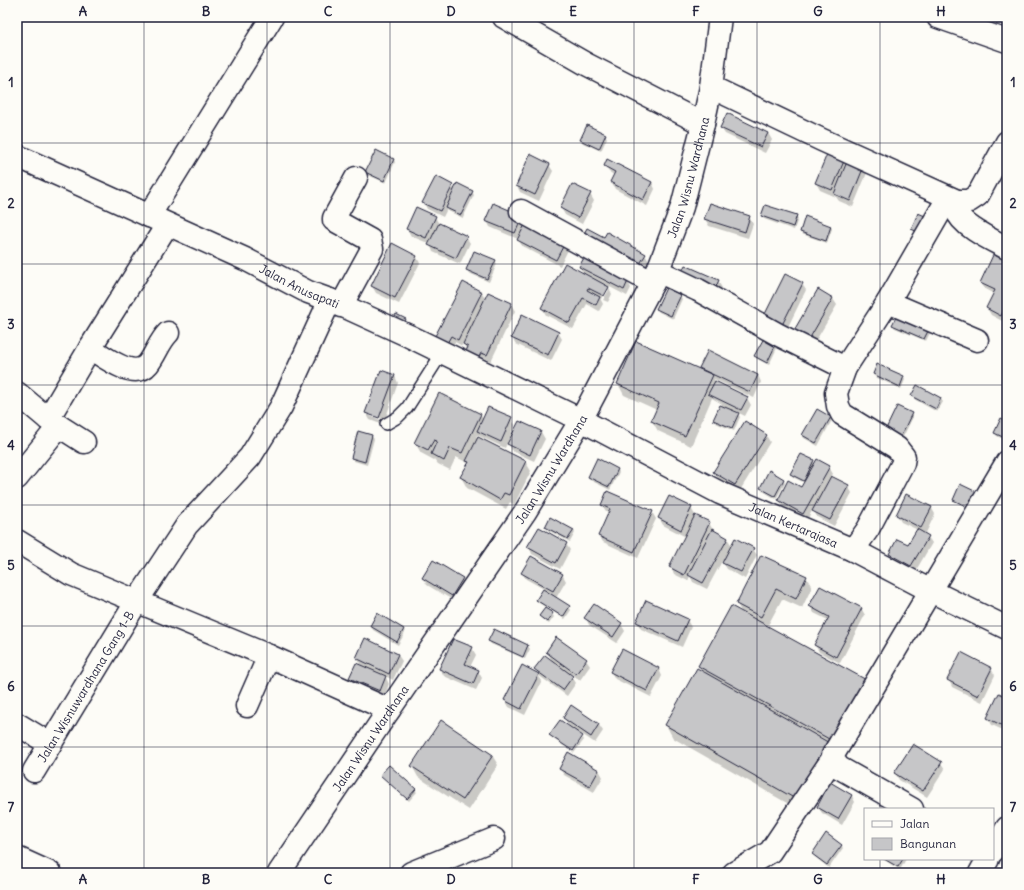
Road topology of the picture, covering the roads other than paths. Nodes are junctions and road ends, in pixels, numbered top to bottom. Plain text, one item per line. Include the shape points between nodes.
1 (272, 17) edge
2 (504, 17) edge
3 (720, 17) edge
4 (938, 17) edge
5 (1007, 41) edge
6 (711, 87) junction
7 (703, 124) junction
8 (1007, 142) edge
9 (17, 156) edge
10 (356, 178) dead end
11 (952, 200) junction
12 (521, 211) dead end
13 (158, 221) junction
14 (1007, 248) edge
15 (655, 277) junction
16 (888, 302) junction
17 (336, 303) junction
18 (168, 333) dead end
19 (977, 340) dead end
20 (90, 348) junction
21 (442, 352) junction
22 (845, 368) junction
23 (17, 393) edge
24 (581, 420) junction
25 (53, 422) junction
26 (386, 424) dead end
27 (84, 442) dead end
28 (1007, 462) edge
29 (17, 478) edge
30 (17, 541) edge
31 (853, 550) junction
32 (931, 591) junction
33 (137, 601) junction
34 (1007, 628) edge
35 (269, 656) junction
36 (247, 706) dead end
37 (389, 710) junction
38 (17, 724) edge
39 (50, 744) junction
40 (833, 758) junction
41 (34, 771) dead end
42 (910, 808) edge
43 (1007, 828) edge
44 (494, 839) dead end
45 (994, 849) edge
46 (994, 856) edge
47 (17, 858) edge
48 (987, 860) edge
49 (1007, 864) edge
50 (50, 873) edge
51 (279, 873) edge
52 (411, 873) edge
53 (734, 873) edge
54 (980, 873) edge

1 - 13 street
2 - 7 street via 586,64
3 - 6 street, Jalan Wisnu Wardhana
4 - 5 street
6 - 7 street, Jalan Wisnu Wardhana
6 - 11 street
7 - 15 street, Jalan Wisnu Wardhana via 682,207
8 - 11 street via 978,195 969,201
9 - 13 street, Jalan Anusapati
10 - 17 street, Jalan Wisnuwardhana Gang 1-B via 334,220 370,240 372,249
11 - 14 street via 965,222 987,238
11 - 16 street
12 - 15 street
13 - 17 street, Jalan Anusapati
13 - 20 street
15 - 22 street via 698,290
15 - 24 street, Jalan Wisnu Wardhana
16 - 19 street
16 - 22 street
17 - 21 street, Jalan Anusapati
17 - 33 street, Jalan Wisnuwardhana Gang 1-B via 281,407 250,457 187,525
18 - 20 street via 147,365 140,369 130,370
20 - 25 street
21 - 24 street, Jalan Anusapati
21 - 26 lane via 408,408
22 - 31 street via 836,393 842,414 897,448 904,457 868,529
23 - 25 street
24 - 31 street, Jalan Kertarajasa via 720,493
24 - 37 street, Jalan Wisnu Wardhana via 525,512
25 - 27 street
25 - 29 street
28 - 32 street
30 - 33 street via 71,574
31 - 32 street, Jalan Kertarajasa
32 - 34 street, Jalan Kertarajasa
32 - 40 street
33 - 35 street
33 - 39 street, Jalan Wisnuwardhana Gang 1-B
35 - 36 street
35 - 37 street
37 - 51 street, Jalan Wisnu Wardhana
38 - 39 street
39 - 41 street, Jalan Wisnuwardhana Gang 1-B
40 - 42 street via 838,767
40 - 53 street via 770,852
43 - 45 street
44 - 52 street
46 - 49 street
47 - 50 street
48 - 54 street

